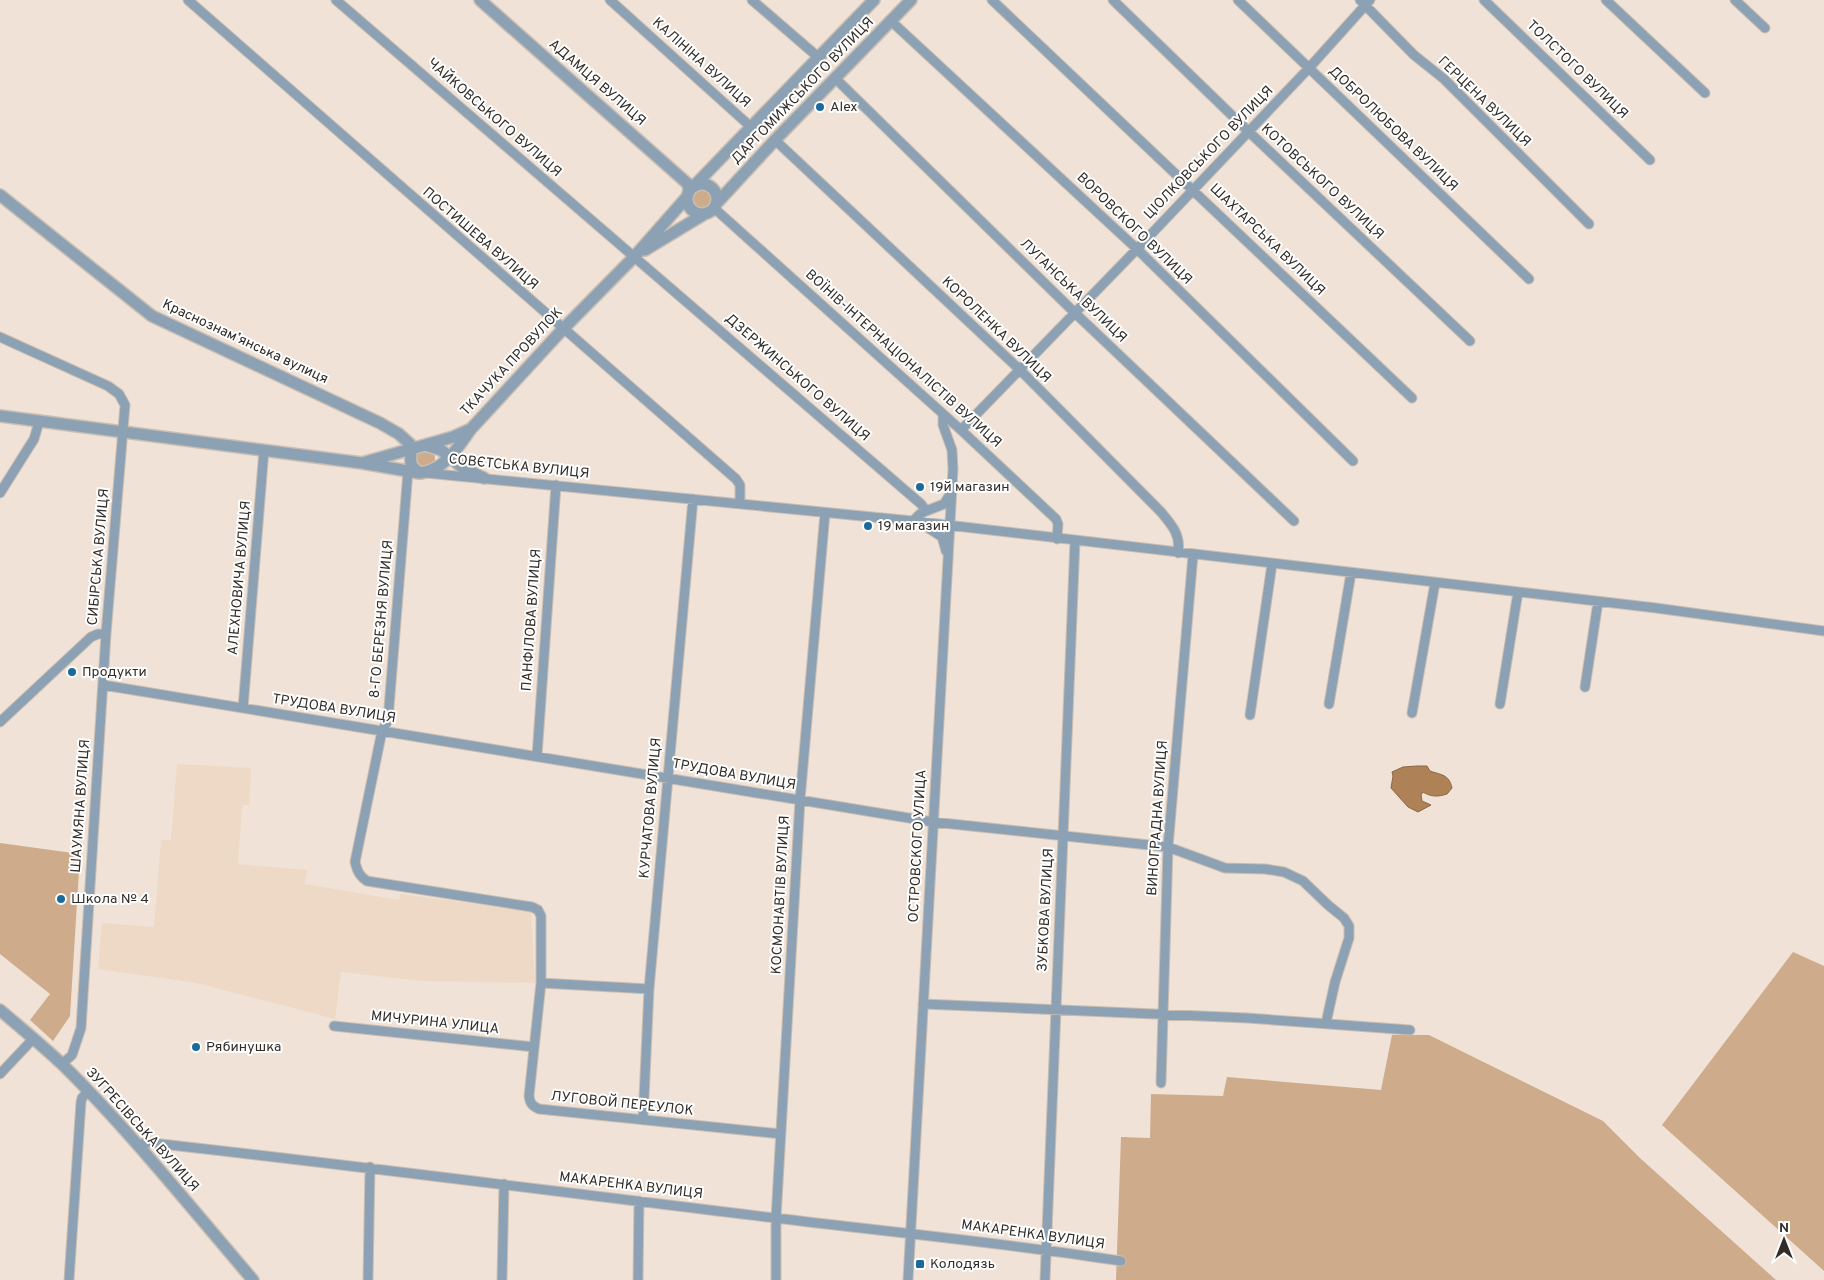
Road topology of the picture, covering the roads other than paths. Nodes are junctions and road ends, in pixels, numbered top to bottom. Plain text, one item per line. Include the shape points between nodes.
1 (188, 0) edge
2 (336, 0) edge
3 (480, 0) edge
4 (610, 0) edge
5 (752, 0) edge
6 (874, 0) edge
7 (911, 0) edge
8 (992, 0) edge
9 (1113, 0) edge
10 (1238, 0) edge
11 (1484, 0) edge
12 (1606, 0) edge
13 (1735, 0) edge
14 (1365, 2) edge
15 (892, 21) junction
16 (1765, 28) dead end
17 (818, 57) junction
18 (1309, 68) junction
19 (835, 78) junction
20 (1705, 93) dead end
21 (751, 127) junction
22 (1248, 131) junction
23 (774, 140) junction
24 (1650, 160) dead end
25 (1193, 189) junction
26 (690, 191) junction
27 (0, 195) edge
28 (712, 208) junction
29 (1589, 224) dead end
30 (1137, 249) junction
31 (635, 256) junction
32 (1529, 279) dead end
33 (1075, 313) junction
34 (563, 329) junction
35 (0, 337) edge
36 (1470, 341) dead end
37 (1019, 369) junction
38 (1412, 398) dead end
39 (943, 414) junction
40 (0, 416) edge
41 (38, 422) junction
42 (471, 429) junction
43 (961, 430) junction
44 (124, 432) junction
45 (425, 445) junction
46 (411, 449) junction
47 (264, 450) junction
48 (450, 457) junction
49 (1353, 461) dead end
50 (362, 463) junction
51 (408, 471) junction
52 (421, 473) junction
53 (484, 478) junction
54 (556, 485) junction
55 (952, 490) junction
56 (0, 494) edge
57 (693, 500) junction
58 (740, 504) junction
59 (926, 511) junction
60 (825, 513) junction
61 (913, 522) junction
62 (1294, 522) dead end
63 (950, 527) junction
64 (1058, 539) junction
65 (1075, 541) junction
66 (1178, 553) junction
67 (1193, 555) junction
68 (948, 561) junction
69 (1272, 564) junction
70 (1351, 573) junction
71 (1435, 583) junction
72 (1518, 592) junction
73 (1598, 602) junction
74 (1824, 631) edge
75 (106, 634) junction
76 (103, 685) junction
77 (1585, 688) dead end
78 (1329, 704) dead end
79 (1500, 704) dead end
80 (243, 708) junction
81 (1412, 714) dead end
82 (1250, 715) dead end
83 (0, 722) edge
84 (382, 731) junction
85 (536, 756) junction
86 (668, 778) junction
87 (800, 800) junction
88 (932, 822) junction
89 (1063, 837) junction
90 (1168, 848) junction
91 (456, 895) joint
92 (541, 983) junction
93 (649, 989) junction
94 (923, 1004) junction
95 (0, 1010) edge
96 (1055, 1010) junction
97 (1163, 1014) junction
98 (1326, 1023) junction
99 (334, 1026) dead end
100 (1410, 1030) dead end
101 (33, 1039) junction
102 (534, 1047) junction
103 (62, 1064) junction
104 (0, 1074) edge
105 (1161, 1083) dead end
106 (88, 1091) junction
107 (643, 1120) junction
108 (781, 1134) junction
109 (139, 1147) junction
110 (370, 1167) junction
111 (504, 1184) junction
112 (639, 1201) junction
113 (776, 1218) junction
114 (910, 1233) junction
115 (1046, 1250) junction
116 (1121, 1261) dead end
117 (69, 1280) edge
118 (253, 1280) edge
119 (368, 1280) edge
120 (502, 1280) edge
121 (638, 1280) edge
122 (776, 1280) edge
123 (908, 1280) edge
124 (1045, 1280) edge

1 - 34 street, ПОСТИШЕВА ВУЛИЦЯ
2 - 31 street, ЧАЙКОВСЬКОГО ВУЛИЦЯ
3 - 26 street, АДАМЦЯ ВУЛИЦЯ via 688,184
4 - 21 street, КАЛІНІНА ВУЛИЦЯ
5 - 17 street
6 - 17 street, ДАРГОМИЖСЬКОГО ВУЛИЦЯ
7 - 15 street, ДАРГОМИЖСЬКОГО ВУЛИЦЯ
8 - 25 street, ШАХТАРСЬКА ВУЛИЦЯ
9 - 22 street, КОТОВСЬКОГО ВУЛИЦЯ
10 - 18 street, ДОБРОЛЮБОВА ВУЛИЦЯ
11 - 24 street, ТОЛСТОГО ВУЛИЦЯ
12 - 20 street
13 - 16 street
14 - 18 street, ЦІОЛКОВСЬКОГО ВУЛИЦЯ
14 - 29 street, ГЕРЦЕНА ВУЛИЦЯ via 1414,55 1444,79
15 - 19 street, ДАРГОМИЖСЬКОГО ВУЛИЦЯ
15 - 30 street, ВОРОВСКОГО ВУЛИЦЯ
17 - 21 street, ДАРГОМИЖСЬКОГО ВУЛИЦЯ
18 - 22 street, ЦІОЛКОВСЬКОГО ВУЛИЦЯ
18 - 32 street, ДОБРОЛЮБОВА ВУЛИЦЯ
19 - 23 street, ДАРГОМИЖСЬКОГО ВУЛИЦЯ
19 - 33 street, ЛУГАНСЬКА ВУЛИЦЯ
21 - 26 street, ДАРГОМИЖСЬКОГО ВУЛИЦЯ
22 - 25 street, ЦІОЛКОВСЬКОГО ВУЛИЦЯ
22 - 36 street, КОТОВСЬКОГО ВУЛИЦЯ
23 - 28 street, ДАРГОМИЖСЬКОГО ВУЛИЦЯ
23 - 37 street, КОРОЛЕНКА ВУЛИЦЯ
25 - 30 street, ЦІОЛКОВСЬКОГО ВУЛИЦЯ
25 - 38 street, ШАХТАРСЬКА ВУЛИЦЯ
26 - 28 street via 687,202 692,210 701,214
26 - 28 street via 703,184 711,187 716,194
26 - 31 street, ДАРГОМИЖСЬКОГО ВУЛИЦЯ
27 - 46 street, Краснознамʼянська вулиця via 152,316 380,422 407,440
28 - 31 street, ДАРГОМИЖСЬКОГО ВУЛИЦЯ
28 - 39 street, ВОЇНІВ-ІНТЕРНАЦІОНАЛІСТІВ ВУЛИЦЯ
30 - 33 street, ЦІОЛКОВСЬКОГО ВУЛИЦЯ
30 - 49 street, ВОРОВСКОГО ВУЛИЦЯ
31 - 34 street, ТКАЧУКА ПРОВУЛОК
31 - 59 street, ДЗЕРЖИНСЬКОГО ВУЛИЦЯ
33 - 37 street, ЦІОЛКОВСЬКОГО ВУЛИЦЯ
33 - 62 street, ЛУГАНСЬКА ВУЛИЦЯ
34 - 42 street, ТКАЧУКА ПРОВУЛОК
34 - 58 street, ПОСТИШЕВА ВУЛИЦЯ via 736,479 742,493
35 - 44 street, СИБІРСЬКА ВУЛИЦЯ via 119,394 125,405
37 - 43 street, ЦІОЛКОВСЬКОГО ВУЛИЦЯ
37 - 66 street, КОРОЛЕНКА ВУЛИЦЯ via 1161,512 1176,530 1180,543
39 - 43 street, ВОЇНІВ-ІНТЕРНАЦІОНАЛІСТІВ ВУЛИЦЯ
39 - 55 street, ОСТРОВСКОГО УЛИЦА via 952,450
40 - 41 street, СОВЄТСЬКА ВУЛИЦЯ
41 - 44 street, СОВЄТСЬКА ВУЛИЦЯ
41 - 56 street via 34,439
42 - 45 street, ТКАЧУКА ПРОВУЛОК
42 - 48 street
43 - 64 street, ВОЇНІВ-ІНТЕРНАЦІОНАЛІСТІВ ВУЛИЦЯ via 1056,519
44 - 47 street, СОВЄТСЬКА ВУЛИЦЯ
44 - 75 street, СИБІРСЬКА ВУЛИЦЯ
45 - 46 street, ТКАЧУКА ПРОВУЛОК
45 - 48 street
46 - 50 street, ТКАЧУКА ПРОВУЛОК
46 - 52 street via 411,464
47 - 50 street, СОВЄТСЬКА ВУЛИЦЯ
47 - 80 street, АЛЕХНОВИЧА ВУЛИЦЯ
48 - 52 street via 436,469
48 - 53 street via 463,468
50 - 51 street, СОВЄТСЬКА ВУЛИЦЯ
51 - 52 street, СОВЄТСЬКА ВУЛИЦЯ
51 - 84 street, 8-ГО БЕРЕЗНЯ ВУЛИЦЯ via 388,720
52 - 53 street, СОВЄТСЬКА ВУЛИЦЯ
53 - 54 street, СОВЄТСЬКА ВУЛИЦЯ
54 - 57 street, СОВЄТСЬКА ВУЛИЦЯ
54 - 85 street, ПАНФІЛОВА ВУЛИЦЯ
55 - 59 street via 944,504
55 - 63 street, ОСТРОВСКОГО УЛИЦА
57 - 58 street, СОВЄТСЬКА ВУЛИЦЯ
57 - 86 street, КУРЧАТОВА ВУЛИЦЯ
58 - 60 street, СОВЄТСЬКА ВУЛИЦЯ
59 - 61 street
60 - 61 street, СОВЄТСЬКА ВУЛИЦЯ
60 - 87 street, КОСМОНАВТІВ ВУЛИЦЯ
61 - 63 street, СОВЄТСЬКА ВУЛИЦЯ
61 - 68 street via 942,536
63 - 64 street, СОВЄТСЬКА ВУЛИЦЯ
63 - 68 street, ОСТРОВСКОГО УЛИЦА
64 - 65 street, СОВЄТСЬКА ВУЛИЦЯ
65 - 66 street, СОВЄТСЬКА ВУЛИЦЯ
65 - 89 street, ЗУБКОВА ВУЛИЦЯ
66 - 67 street, СОВЄТСЬКА ВУЛИЦЯ
67 - 69 street, СОВЄТСЬКА ВУЛИЦЯ
67 - 90 street, ВИНОГРАДНА ВУЛИЦЯ
68 - 88 street, ОСТРОВСКОГО УЛИЦА
69 - 70 street, СОВЄТСЬКА ВУЛИЦЯ
69 - 82 street
70 - 71 street, СОВЄТСЬКА ВУЛИЦЯ
70 - 78 street
71 - 72 street, СОВЄТСЬКА ВУЛИЦЯ
71 - 81 street
72 - 73 street, СОВЄТСЬКА ВУЛИЦЯ
72 - 79 street
73 - 74 street, СОВЄТСЬКА ВУЛИЦЯ
73 - 77 street
75 - 76 street, ШАУМЯНА ВУЛИЦЯ
75 - 83 street, СИБІРСЬКА ВУЛИЦЯ via 91,637
76 - 80 street, ТРУДОВА ВУЛИЦЯ
76 - 103 street, ШАУМЯНА ВУЛИЦЯ via 81,1028 72,1055
80 - 84 street, ТРУДОВА ВУЛИЦЯ
84 - 85 street, ТРУДОВА ВУЛИЦЯ
84 - 91 street, 8-ГО БЕРЕЗНЯ ВУЛИЦЯ via 355,862 358,872 367,881
85 - 86 street, ТРУДОВА ВУЛИЦЯ
86 - 87 street, ТРУДОВА ВУЛИЦЯ
86 - 93 street, КУРЧАТОВА ВУЛИЦЯ
87 - 88 street, ТРУДОВА ВУЛИЦЯ
87 - 108 street, КОСМОНАВТІВ ВУЛИЦЯ
88 - 89 street, ТРУДОВА ВУЛИЦЯ
88 - 94 street, ОСТРОВСКОГО УЛИЦА
89 - 90 street, ТРУДОВА ВУЛИЦЯ
89 - 96 street, ЗУБКОВА ВУЛИЦЯ
90 - 97 street, ВИНОГРАДНА ВУЛИЦЯ
90 - 98 street, ТРУДОВА ВУЛИЦЯ via 1225,868 1284,872 1303,881 1344,918 1349,926 1349,938
91 - 92 street, ЛУГОВОЙ ПЕРЕУЛОК via 538,910 541,916
92 - 93 street
92 - 102 street, ЛУГОВОЙ ПЕРЕУЛОК
93 - 107 street, КУРЧАТОВА ВУЛИЦЯ
94 - 96 street
94 - 114 street, ОСТРОВСКОГО УЛИЦА
95 - 101 street, ЗУГРЕСІВСЬКА ВУЛИЦЯ
96 - 97 street
96 - 115 street, ЗУБКОВА ВУЛИЦЯ
97 - 98 street
97 - 105 street, ВИНОГРАДНА ВУЛИЦЯ
98 - 100 street
99 - 102 street, МИЧУРИНА УЛИЦА
101 - 103 street, ЗУГРЕСІВСЬКА ВУЛИЦЯ
101 - 104 street
102 - 107 street, ЛУГОВОЙ ПЕРЕУЛОК via 530,1096 535,1107
103 - 106 street, ЗУГРЕСІВСЬКА ВУЛИЦЯ
106 - 109 street, ЗУГРЕСІВСЬКА ВУЛИЦЯ
106 - 117 street via 81,1102
107 - 108 street, ЛУГОВОЙ ПЕРЕУЛОК
108 - 113 street, КОСМОНАВТІВ ВУЛИЦЯ
109 - 110 street, МАКАРЕНКА ВУЛИЦЯ via 146,1142
109 - 118 street, ЗУГРЕСІВСЬКА ВУЛИЦЯ
110 - 111 street, МАКАРЕНКА ВУЛИЦЯ
110 - 119 street
111 - 112 street, МАКАРЕНКА ВУЛИЦЯ
111 - 120 street
112 - 113 street, МАКАРЕНКА ВУЛИЦЯ
112 - 121 street
113 - 114 street, МАКАРЕНКА ВУЛИЦЯ
113 - 122 street, КОСМОНАВТІВ ВУЛИЦЯ
114 - 115 street, МАКАРЕНКА ВУЛИЦЯ
114 - 123 street, ОСТРОВСКОГО УЛИЦА
115 - 116 street, МАКАРЕНКА ВУЛИЦЯ
115 - 124 street, ЗУБКОВА ВУЛИЦЯ

